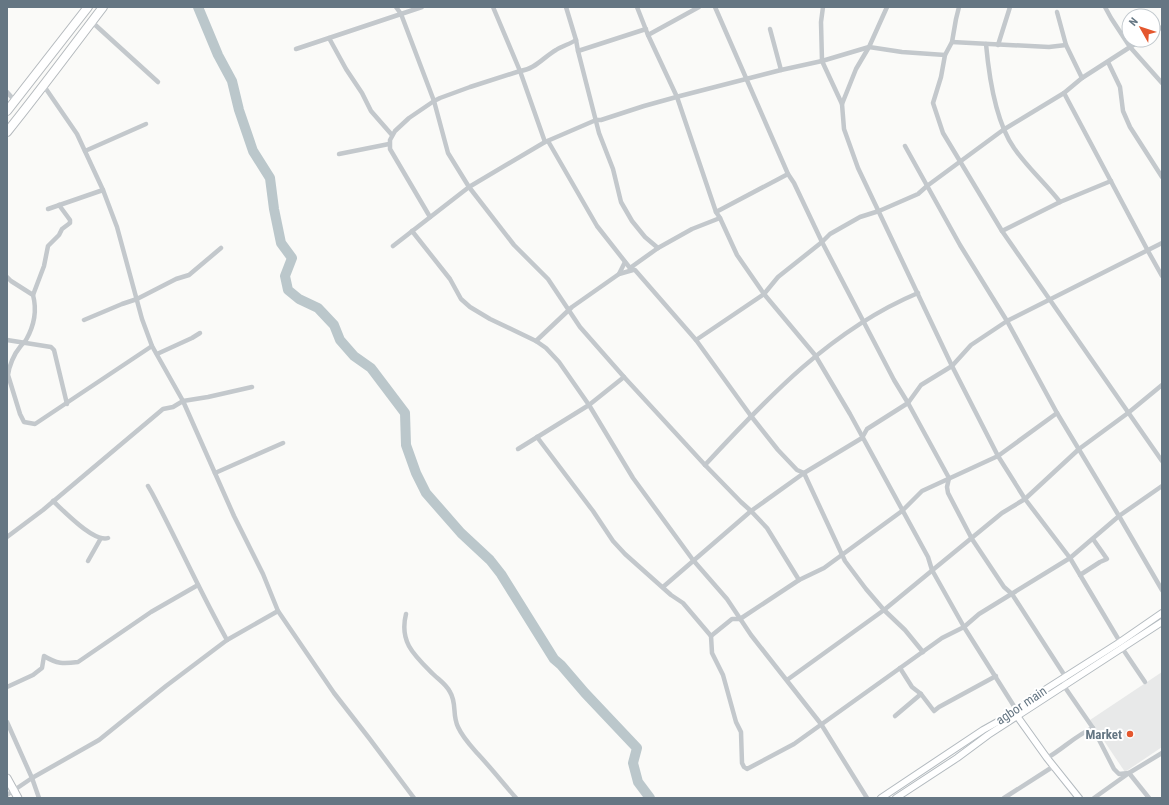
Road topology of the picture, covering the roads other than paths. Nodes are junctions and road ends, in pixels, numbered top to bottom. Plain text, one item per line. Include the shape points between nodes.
1 (88, 7) edge
2 (103, 7) edge
3 (396, 7) edge
4 (422, 7) edge
5 (493, 7) edge
6 (566, 7) edge
7 (637, 7) edge
8 (699, 7) edge
9 (715, 7) edge
10 (823, 7) edge
11 (886, 7) edge
12 (959, 7) edge
13 (1010, 7) edge
14 (1105, 7) edge
15 (1058, 12) dead end
16 (401, 14) junction
17 (92, 22) junction
18 (646, 29) junction
19 (770, 29) dead end
20 (1121, 33) edge
21 (648, 35) junction
22 (65, 36) junction
23 (329, 38) junction
24 (576, 40) junction
25 (952, 42) junction
26 (75, 44) junction
27 (986, 44) junction
28 (998, 45) junction
29 (1066, 45) junction
30 (869, 47) junction
31 (1129, 48) edge
32 (1131, 48) edge
33 (296, 49) dead end
34 (578, 51) junction
35 (945, 55) junction
36 (822, 61) junction
37 (1108, 62) junction
38 (781, 70) junction
39 (520, 71) junction
40 (1160, 77) edge
41 (1082, 78) junction
42 (747, 79) junction
43 (158, 82) dead end
44 (1162, 83) edge
45 (44, 86) junction
46 (7, 92) edge
47 (1064, 93) junction
48 (677, 97) junction
49 (15, 101) junction
50 (434, 101) junction
51 (842, 104) junction
52 (7, 112) edge
53 (596, 120) junction
54 (146, 124) dead end
55 (1003, 130) junction
56 (7, 132) edge
57 (392, 135) junction
58 (547, 141) junction
59 (390, 144) junction
60 (905, 146) dead end
61 (85, 151) junction
62 (339, 154) dead end
63 (960, 162) junction
64 (788, 174) junction
65 (1162, 177) edge
66 (1111, 181) junction
67 (927, 186) junction
68 (469, 187) junction
69 (103, 190) junction
70 (1060, 202) junction
71 (59, 205) junction
72 (48, 209) dead end
73 (879, 211) junction
74 (716, 212) junction
75 (430, 217) junction
76 (720, 218) junction
77 (412, 231) junction
78 (1002, 231) junction
79 (822, 242) junction
80 (1162, 243) edge
81 (392, 246) dead end
82 (221, 248) dead end
83 (658, 248) junction
84 (1148, 251) junction
85 (625, 262) junction
86 (633, 269) junction
87 (619, 274) junction
88 (1162, 276) edge
89 (7, 277) edge
90 (918, 293) junction
91 (764, 294) junction
92 (33, 295) junction
93 (138, 299) junction
94 (1048, 299) junction
95 (568, 310) junction
96 (84, 320) dead end
97 (1007, 320) junction
98 (863, 321) junction
99 (200, 333) dead end
100 (7, 340) edge
101 (696, 340) junction
102 (536, 341) junction
103 (24, 342) junction
104 (152, 346) junction
105 (157, 354) junction
106 (815, 356) junction
107 (952, 366) junction
108 (624, 377) junction
109 (1162, 385) edge
110 (252, 387) dead end
111 (183, 401) junction
112 (908, 403) junction
113 (67, 404) junction
114 (589, 405) junction
115 (1128, 413) junction
116 (1057, 414) junction
117 (751, 416) junction
118 (537, 437) junction
119 (862, 438) junction
120 (283, 443) dead end
121 (518, 449) dead end
122 (1078, 449) junction
123 (998, 456) junction
124 (1162, 461) edge
125 (705, 465) junction
126 (215, 473) junction
127 (804, 473) junction
128 (949, 478) junction
129 (148, 486) dead end
130 (1162, 486) edge
131 (1025, 499) junction
132 (53, 501) junction
133 (751, 511) junction
134 (902, 511) junction
135 (1119, 516) junction
136 (7, 537) edge
137 (101, 538) junction
138 (108, 538) dead end
139 (972, 539) junction
140 (1093, 539) junction
141 (841, 554) junction
142 (1070, 558) junction
143 (694, 560) junction
144 (88, 561) dead end
145 (932, 570) junction
146 (1080, 575) junction
147 (799, 580) junction
148 (198, 585) junction
149 (663, 587) junction
150 (1162, 590) edge
151 (1012, 594) junction
152 (884, 610) junction
153 (278, 611) junction
154 (1162, 613) edge
155 (406, 614) dead end
156 (740, 619) junction
157 (1162, 622) edge
158 (964, 627) junction
159 (711, 636) junction
160 (227, 640) junction
161 (1121, 645) junction
162 (923, 652) junction
163 (900, 668) junction
164 (996, 676) junction
165 (1065, 676) junction
166 (787, 680) junction
167 (1145, 682) dead end
168 (1064, 686) junction
169 (7, 687) edge
170 (921, 694) junction
171 (1017, 714) junction
172 (895, 716) dead end
173 (7, 722) edge
174 (821, 724) junction
175 (1093, 728) junction
176 (1162, 752) edge
177 (1047, 758) junction
178 (1054, 766) junction
179 (1129, 773) junction
180 (7, 778) edge
181 (32, 778) junction
182 (14, 791) junction
183 (7, 795) edge
184 (18, 798) edge
185 (38, 798) edge
186 (414, 798) edge
187 (516, 798) edge
188 (867, 798) edge
189 (881, 798) edge
190 (896, 798) edge
191 (1004, 798) edge
192 (1079, 798) edge
193 (1094, 798) edge
194 (1149, 798) edge

1 - 22 highway
2 - 17 highway
3 - 16 street
4 - 16 street
5 - 39 street
6 - 24 street
7 - 18 street
8 - 21 street
9 - 42 street
10 - 36 street
11 - 30 street
12 - 25 street
13 - 28 street
14 - 20 street
15 - 29 street
16 - 23 street
16 - 50 street
17 - 26 highway
17 - 43 street
18 - 21 street
18 - 34 street
19 - 38 street
21 - 48 street
22 - 26 highway
22 - 49 highway
23 - 33 street
23 - 57 street via 371,111
24 - 34 street
24 - 39 street via 555,50 526,70
25 - 27 street
25 - 35 street
26 - 45 highway
27 - 28 street
27 - 55 street via 993,91
28 - 29 street
29 - 41 street
30 - 35 street
30 - 36 street
30 - 51 street via 856,69
31 - 37 street
32 - 40 street
34 - 53 street
35 - 63 street via 933,103 943,133
36 - 38 street
36 - 51 street
37 - 41 street
37 - 65 street via 1120,88 1123,111 1130,127
38 - 42 street
39 - 50 street
39 - 58 street
40 - 44 street
41 - 47 street
42 - 48 street
42 - 64 street
45 - 56 highway
45 - 61 street via 77,134
46 - 49 street
47 - 55 street
47 - 66 street
48 - 53 street
48 - 74 street
49 - 52 highway
50 - 57 street via 409,118
50 - 68 street via 448,153
51 - 73 street via 844,129 858,168
53 - 58 street
53 - 83 street via 621,202 632,221
54 - 61 street
55 - 63 street
55 - 70 street via 1014,148
57 - 59 street
58 - 68 street
58 - 85 street via 597,226
59 - 62 street
59 - 75 street via 390,149
60 - 67 street
61 - 69 street
63 - 67 street
63 - 78 street
64 - 74 street
64 - 79 street
66 - 70 street
66 - 84 street
67 - 73 street via 918,194
67 - 97 street
68 - 75 street
68 - 95 street via 514,245 548,279
69 - 71 street
69 - 93 street via 117,227
70 - 78 street
71 - 72 street
71 - 92 street via 70,223 48,246 44,266
73 - 79 street via 860,217 830,234
73 - 90 street
74 - 76 street
75 - 77 street
76 - 83 street via 692,229
76 - 91 street via 737,255
77 - 81 street
77 - 102 street via 470,308
78 - 94 street
79 - 91 street via 778,278
79 - 98 street
80 - 84 street
82 - 93 street via 189,275
83 - 86 street
84 - 88 street
84 - 94 street
85 - 86 street
85 - 87 street
86 - 87 street
86 - 101 street
87 - 95 street
89 - 92 street
90 - 98 street
90 - 107 street
91 - 101 street
91 - 106 street
92 - 103 street via 33,322
93 - 96 street
93 - 104 street
94 - 97 street
94 - 115 street
95 - 102 street
95 - 108 street
97 - 107 street via 971,345
97 - 116 street
98 - 106 street
98 - 112 street
99 - 105 street
100 - 103 street
101 - 117 street
102 - 114 street via 560,362
103 - 113 street via 51,347 54,350
103 - 113 street via 18,348 8,370 22,419 35,424
104 - 105 street
104 - 113 street
105 - 111 street
106 - 117 street
106 - 119 street
107 - 112 street via 921,385
107 - 123 street
108 - 114 street
108 - 125 street
109 - 115 street
110 - 111 street via 208,398
111 - 126 street
111 - 132 street via 163,409
112 - 119 street via 867,430
112 - 128 street
114 - 118 street
114 - 143 street via 633,478
115 - 122 street
115 - 124 street
116 - 122 street
116 - 123 street
117 - 125 street
117 - 127 street via 778,450 797,470
118 - 121 street
118 - 149 street via 590,506 613,541
119 - 127 street
119 - 134 street
120 - 126 street
122 - 131 street
122 - 135 street
123 - 128 street
123 - 131 street
125 - 133 street
126 - 153 street
127 - 133 street
127 - 141 street
128 - 134 street via 922,491
128 - 139 street via 948,493
129 - 148 street
130 - 135 street
131 - 139 street via 1002,513
131 - 142 street
132 - 136 street
132 - 137 street via 76,522
133 - 143 street
133 - 147 street via 767,528
134 - 141 street
134 - 145 street
135 - 140 street
135 - 150 street
137 - 138 street
137 - 144 street
139 - 145 street
139 - 151 street via 1004,587
140 - 142 street
140 - 146 street via 1107,559
141 - 147 street via 824,568
141 - 152 street
142 - 146 street
142 - 151 street
143 - 149 street
143 - 156 street
145 - 152 street
145 - 158 street
146 - 161 street
147 - 156 street
148 - 160 street
148 - 169 street via 150,612 78,662 57,663 44,656 42,668
149 - 159 street via 682,603
151 - 158 street via 979,614
151 - 165 street
152 - 162 street
152 - 166 street
153 - 160 street
153 - 186 street via 334,693
154 - 161 main road, agbor main
155 - 187 street via 406,643 451,692 457,726 469,746
156 - 159 street via 732,618
156 - 166 street
157 - 161 main road, agbor main
158 - 162 street via 942,638
158 - 164 street
159 - 174 street via 712,653 723,675 741,732 744,768 747,769 794,744
160 - 181 street via 99,740
161 - 165 main road, agbor main
161 - 167 street
161 - 168 main road, agbor main
162 - 163 street
163 - 170 street via 912,687
163 - 174 street
164 - 170 street via 934,711
164 - 171 street
165 - 168 street
165 - 171 main road, agbor main via 1032,698
166 - 174 street
168 - 171 main road, agbor main
168 - 175 street
170 - 172 street
171 - 177 main road
171 - 189 main road, agbor main via 983,730
171 - 190 main road, agbor main
173 - 181 street
174 - 188 street
175 - 177 street via 1083,732
175 - 179 street via 1114,769 1118,774
176 - 179 street
177 - 178 main road
178 - 191 street
178 - 192 main road
179 - 193 street
179 - 194 street
180 - 182 main road
181 - 182 street
181 - 185 street
182 - 183 street
182 - 184 main road

